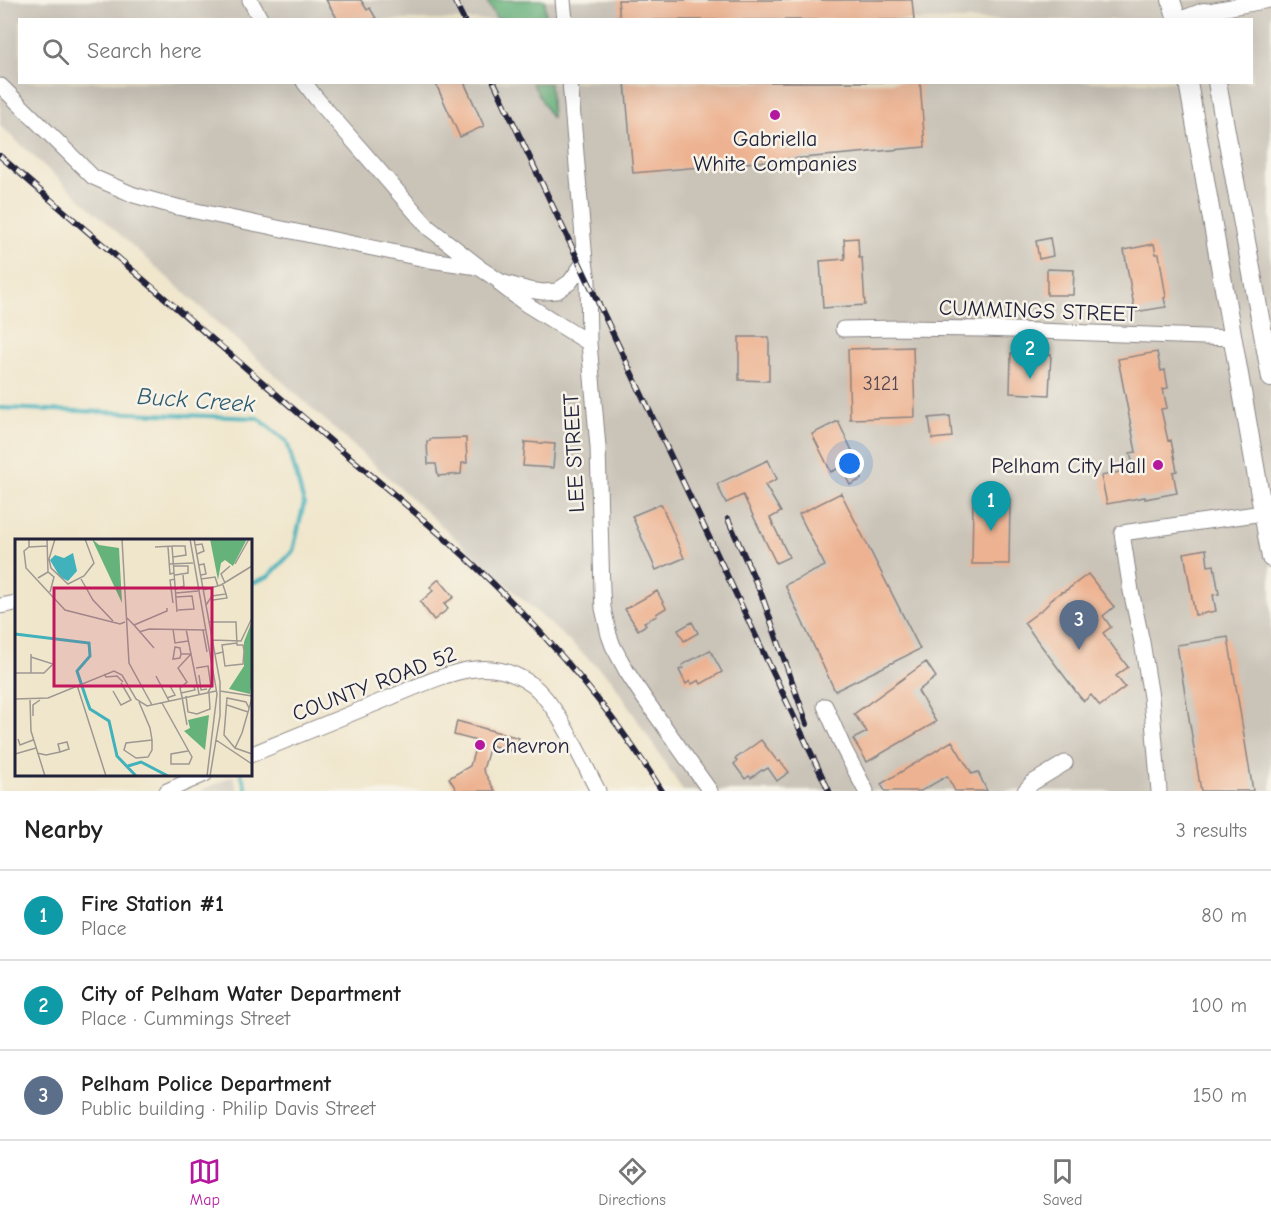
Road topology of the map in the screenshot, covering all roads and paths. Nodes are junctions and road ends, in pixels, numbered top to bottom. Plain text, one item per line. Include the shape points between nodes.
1 (250, 0) edge
2 (563, 0) edge
3 (1171, 0) edge
4 (1269, 0) edge
5 (1204, 11) edge
6 (260, 18) edge
7 (565, 18) edge
8 (1176, 18) edge
9 (1188, 18) edge
10 (306, 84) edge
11 (570, 84) edge
12 (1188, 84) edge
13 (1217, 84) edge
14 (1, 86) edge
15 (585, 261) junction
16 (478, 267) junction
17 (843, 329) dead end
18 (1263, 336) junction
19 (1232, 338) junction
20 (588, 343) junction
21 (1271, 378) edge
22 (1267, 514) edge
23 (1271, 558) edge
24 (15, 603) edge
25 (0, 606) edge
26 (825, 706) dead end
27 (257, 753) edge
28 (1065, 763) dead end
29 (202, 776) edge
30 (185, 787) edge
31 (167, 791) edge
32 (598, 791) edge
33 (710, 791) edge
34 (866, 791) edge
35 (1025, 791) edge
36 (1159, 791) edge

1 - 6 street
2 - 7 street
3 - 8 main road
4 - 5 street
5 - 9 main road
10 - 16 street via 429,228
11 - 15 street, LEE STREET
12 - 19 main road
13 - 18 main road
14 - 16 street via 93,177 134,195 395,253
15 - 16 street via 570,282 557,291 543,292 501,282
15 - 20 street, LEE STREET
16 - 20 street via 526,304
17 - 19 street, CUMMINGS STREET via 973,329
18 - 19 main road
18 - 21 main road
19 - 22 main road
20 - 33 street, LEE STREET via 598,447 603,608 609,635 627,672
22 - 23 main road
22 - 36 street via 1122,533 1151,698
24 - 25 street
26 - 34 street
27 - 32 street, COUNTY ROAD 52 via 448,676 473,669 496,669 522,678 540,691
28 - 35 street
29 - 30 street
30 - 31 street

